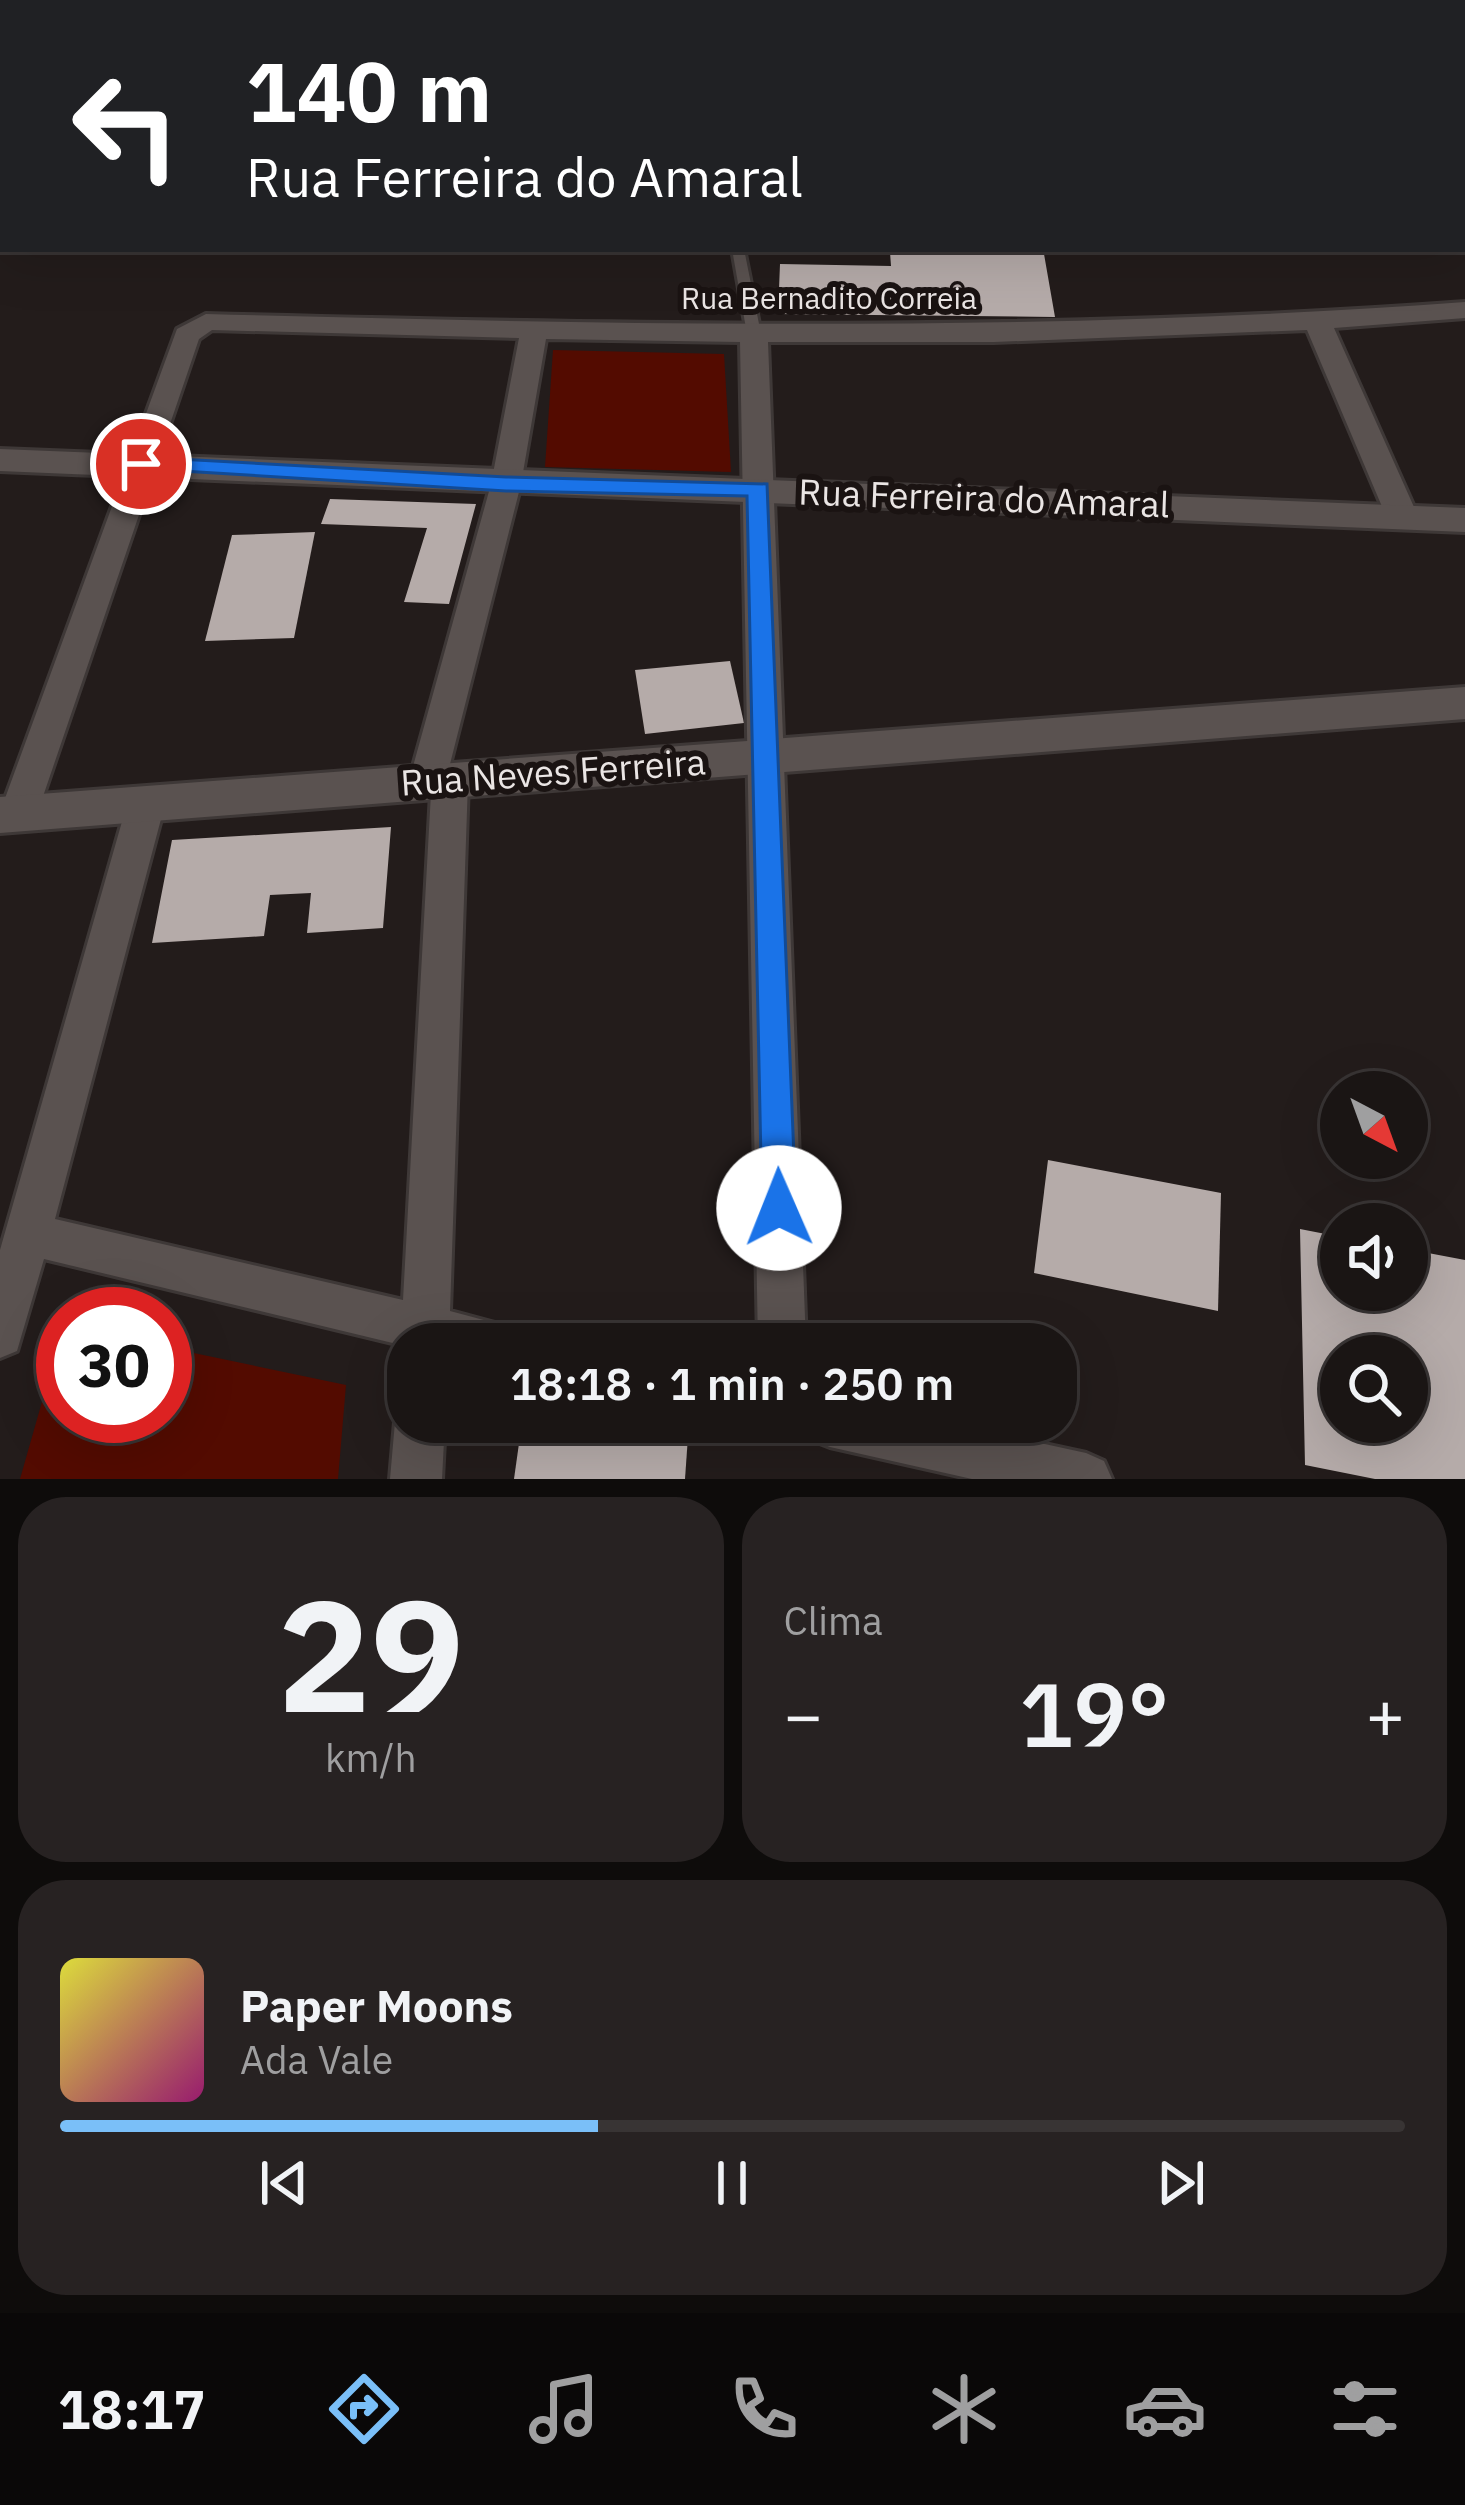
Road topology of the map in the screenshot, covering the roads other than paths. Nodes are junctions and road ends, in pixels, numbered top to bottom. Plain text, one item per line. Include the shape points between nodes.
1 (739, 252) edge
2 (1465, 310) edge
3 (1318, 324) junction
4 (534, 331) junction
5 (754, 334) junction
6 (0, 460) edge
7 (141, 464) junction
8 (506, 484) junction
9 (759, 489) junction
10 (1402, 516) junction
11 (1465, 520) edge
12 (1465, 703) edge
13 (768, 756) junction
14 (438, 781) junction
15 (146, 804) junction
16 (9, 815) edge
17 (29, 1234) junction
18 (425, 1323) edge
19 (782, 1323) edge
20 (387, 1326) edge
21 (0, 1335) edge
22 (419, 1443) edge
23 (925, 1443) edge
24 (416, 1479) edge
25 (1087, 1479) edge

1 - 5 lane
2 - 3 street, Rua Bernadito Correia
3 - 5 street, Rua Bernadito Correia
3 - 10 street
4 - 5 street, Rua Bernadito Correia
4 - 7 street, Rua Bernadito Correia via 206,322 193,327
4 - 8 street
5 - 9 street
6 - 7 street, Rua Ferreira do Amaral
7 - 8 street, Rua Ferreira do Amaral
7 - 16 street
8 - 9 street, Rua Ferreira do Amaral
8 - 14 street
9 - 10 street, Rua Ferreira do Amaral
9 - 13 street
10 - 11 street, Rua Ferreira do Amaral
12 - 13 street, Rua Neves Ferreira
13 - 14 street, Rua Neves Ferreira
13 - 19 street
14 - 15 street, Rua Neves Ferreira
14 - 18 street
15 - 16 street, Rua Neves Ferreira
15 - 17 street
17 - 20 street
17 - 21 street
22 - 24 street
23 - 25 street

